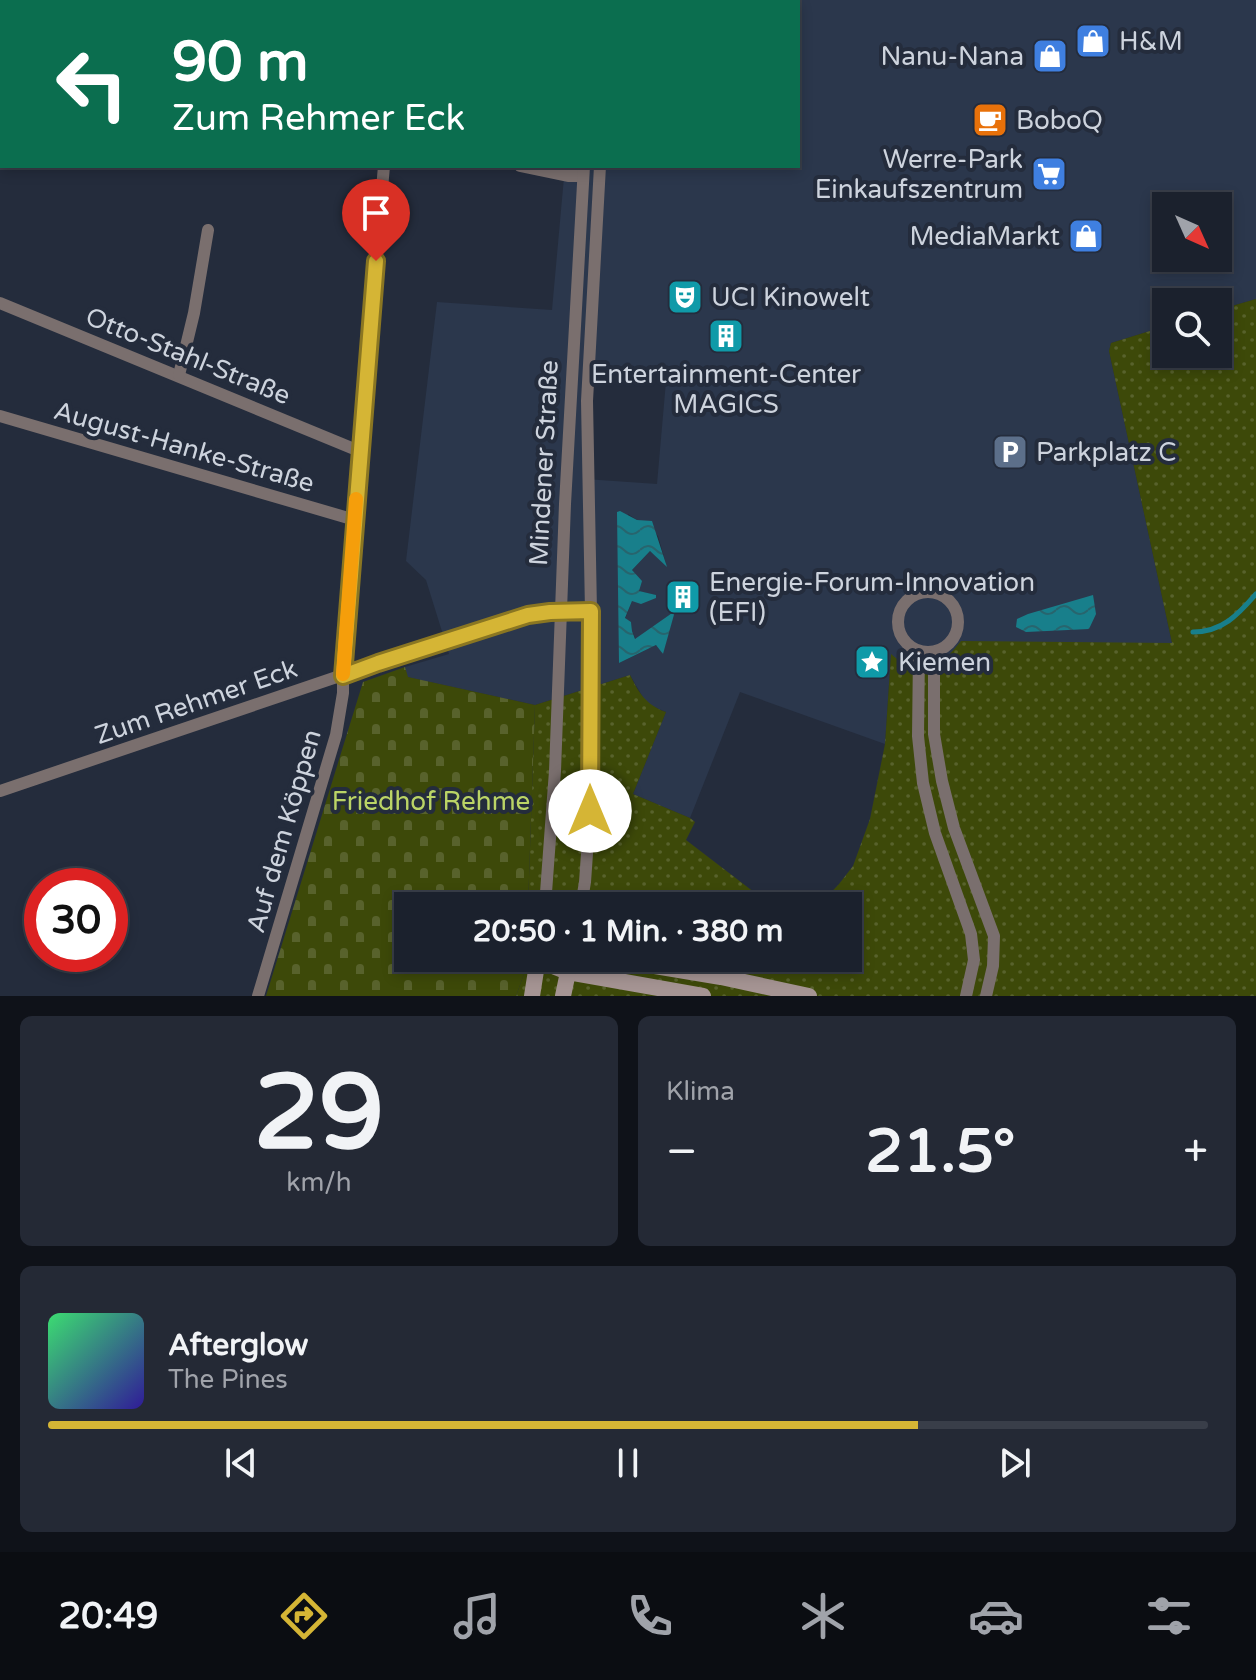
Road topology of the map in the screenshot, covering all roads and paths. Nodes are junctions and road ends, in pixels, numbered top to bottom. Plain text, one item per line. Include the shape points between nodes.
1 (384, 168) edge
2 (530, 168) edge
3 (600, 168) edge
4 (584, 171) edge
5 (208, 230) dead end
6 (0, 303) edge
7 (179, 375) junction
8 (0, 416) edge
9 (359, 451) junction
10 (355, 520) junction
11 (561, 611) junction
12 (591, 611) junction
13 (919, 651) junction
14 (934, 652) junction
15 (343, 676) junction
16 (0, 791) edge
17 (546, 892) edge
18 (583, 892) edge
19 (536, 972) edge
20 (568, 972) edge
21 (600, 972) edge
22 (691, 972) edge
23 (966, 995) edge
24 (258, 996) edge
25 (532, 996) edge
26 (563, 996) edge
27 (703, 996) edge
28 (809, 996) edge
29 (986, 996) edge

1 - 9 street, Auf dem Köppen
2 - 4 street via 568,176
3 - 12 street, Mindener Straße via 587,401
4 - 11 street, Mindener Straße
5 - 7 street
6 - 7 street, Otto-Stahl-Straße
7 - 9 street, Otto-Stahl-Straße
8 - 10 street, August-Hanke-Straße
9 - 10 street, Auf dem Köppen
10 - 15 street, Auf dem Köppen
11 - 12 street, Zum Rehmer Eck
11 - 15 street, Zum Rehmer Eck via 528,615
11 - 17 street, Mindener Straße
12 - 18 street, Mindener Straße via 590,811
13 - 14 street
13 - 14 street via 906,643 899,615 906,601 932,592 944,596 958,616 953,639
13 - 23 street via 923,783 971,934 974,960
14 - 29 street via 934,734 942,781 994,936
15 - 16 street, Zum Rehmer Eck
15 - 24 street, Auf dem Köppen via 336,735
19 - 25 main road
20 - 26 main road
21 - 27 main road
22 - 28 main road

